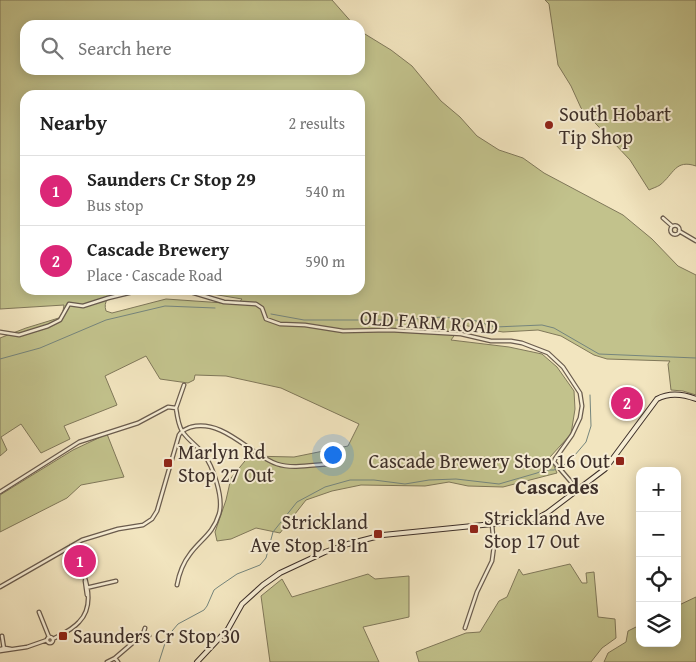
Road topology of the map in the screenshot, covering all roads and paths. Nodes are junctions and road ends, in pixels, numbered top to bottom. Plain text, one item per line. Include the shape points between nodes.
1 (663, 218) dead end
2 (672, 226) junction
3 (679, 231) junction
4 (696, 241) edge
5 (120, 295) edge
6 (201, 295) edge
7 (0, 332) edge
8 (184, 385) dead end
9 (696, 399) edge
10 (176, 408) junction
11 (182, 431) junction
12 (554, 462) junction
13 (544, 463) dead end
14 (327, 464) dead end
15 (578, 490) junction
16 (0, 492) edge
17 (492, 525) junction
18 (71, 546) junction
19 (116, 581) dead end
20 (177, 585) dead end
21 (0, 587) edge
22 (87, 587) junction
23 (39, 612) dead end
24 (145, 628) dead end
25 (465, 628) dead end
26 (143, 634) junction
27 (2, 636) dead end
28 (149, 636) dead end
29 (49, 637) junction
30 (53, 639) junction
31 (47, 640) junction
32 (2, 650) edge
33 (115, 658) junction
34 (107, 662) edge
35 (118, 662) edge
36 (197, 662) edge

1 - 2 street
2 - 3 street via 678,226
2 - 3 street via 672,233
3 - 4 street
5 - 7 street via 83,306 69,304 58,322 30,333
6 - 12 street, OLD FARM ROAD via 224,302 251,303 262,308 269,320 280,324 343,330 461,334 522,343 548,353 566,370 580,393 582,406 579,421
8 - 10 street
9 - 15 street via 672,394 657,399 611,463
10 - 11 street
10 - 16 street via 168,407 138,423 79,442
11 - 14 street via 199,426 216,428 282,465
11 - 18 street via 152,519 138,527 87,537
11 - 20 street via 207,459 221,504 216,523 185,562
12 - 13 street
12 - 15 street
15 - 17 street via 536,519
17 - 25 street via 492,561
17 - 36 street via 377,536 340,546 288,570 268,581 242,604 224,633
18 - 21 street
18 - 22 street
19 - 22 street
22 - 30 street via 85,615 79,623
23 - 29 street
24 - 26 street
26 - 28 street
26 - 33 street
27 - 32 street
29 - 30 street
29 - 31 street
30 - 31 street via 51,643
31 - 32 street
33 - 34 street
33 - 35 street

